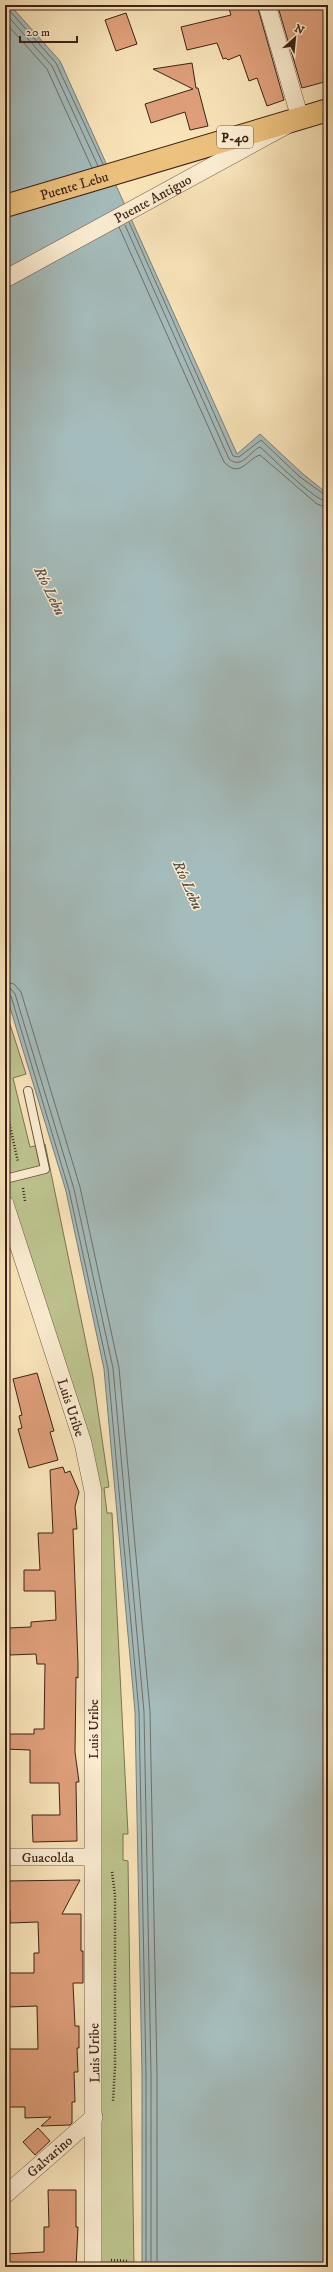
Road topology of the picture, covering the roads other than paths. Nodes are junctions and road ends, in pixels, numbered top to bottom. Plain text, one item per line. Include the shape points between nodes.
1 (267, 5) edge
2 (328, 110) edge
3 (300, 118) junction
4 (5, 206) edge
5 (5, 279) edge
6 (28, 1091) dead end
7 (5, 1179) edge
8 (5, 1204) edge
9 (5, 1857) edge
10 (92, 1857) junction
11 (94, 2117) junction
12 (5, 2194) edge
13 (99, 2263) edge

1 - 3 street
2 - 3 main road, P-40
3 - 4 main road, Puente Lebu / P-40
3 - 5 street, Puente Antiguo
6 - 7 lane via 45,1169
8 - 10 street, Luis Uribe via 83,1443 90,1474 93,1508
9 - 10 street, Guacolda
10 - 11 street, Luis Uribe
11 - 12 street, Galvarino
11 - 13 street, Luis Uribe

